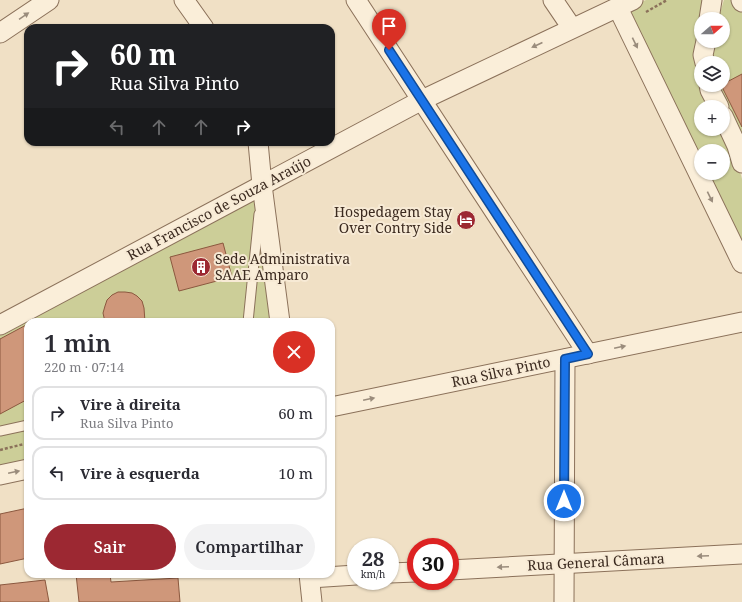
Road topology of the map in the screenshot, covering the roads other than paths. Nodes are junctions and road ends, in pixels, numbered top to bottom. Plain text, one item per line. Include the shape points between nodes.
1 (47, 0) edge
2 (184, 0) edge
3 (356, 0) edge
4 (553, 0) edge
5 (712, 0) edge
6 (625, 4) edge
7 (710, 12) edge
8 (201, 24) edge
9 (572, 28) junction
10 (0, 33) edge
11 (422, 100) junction
12 (730, 131) edge
13 (258, 146) edge
14 (742, 162) edge
15 (262, 185) junction
16 (742, 263) edge
17 (248, 318) edge
18 (279, 318) edge
19 (742, 322) edge
20 (0, 325) edge
21 (588, 354) junction
22 (565, 359) junction
23 (335, 406) edge
24 (24, 426) edge
25 (0, 432) edge
26 (24, 470) edge
27 (0, 474) edge
28 (742, 554) edge
29 (564, 564) junction
30 (459, 570) edge
31 (335, 575) edge
32 (347, 575) edge
33 (309, 578) edge
34 (312, 602) edge
35 (564, 602) edge

10 -> 1 street
2 - 8 street
3 - 11 street
4 - 9 street
5 - 7 street
6 - 9 street, Rua Francisco de Souza Araújo
6 -> 16 street
9 -> 11 street, Rua Francisco de Souza Araújo
11 - 15 street, Rua Francisco de Souza Araújo
11 - 21 street
12 - 14 street
13 - 15 street
15 - 17 lane
15 - 18 street
15 - 20 street, Rua Francisco de Souza Araújo
21 -> 19 street, Rua Silva Pinto
21 - 22 street, Rua Silva Pinto
23 -> 22 street, Rua Silva Pinto
22 - 29 street
24 - 25 lane
27 -> 26 street
28 -> 29 street, Rua General Câmara
29 -> 30 street, Rua General Câmara
29 - 35 street
31 - 32 street
33 - 34 street

